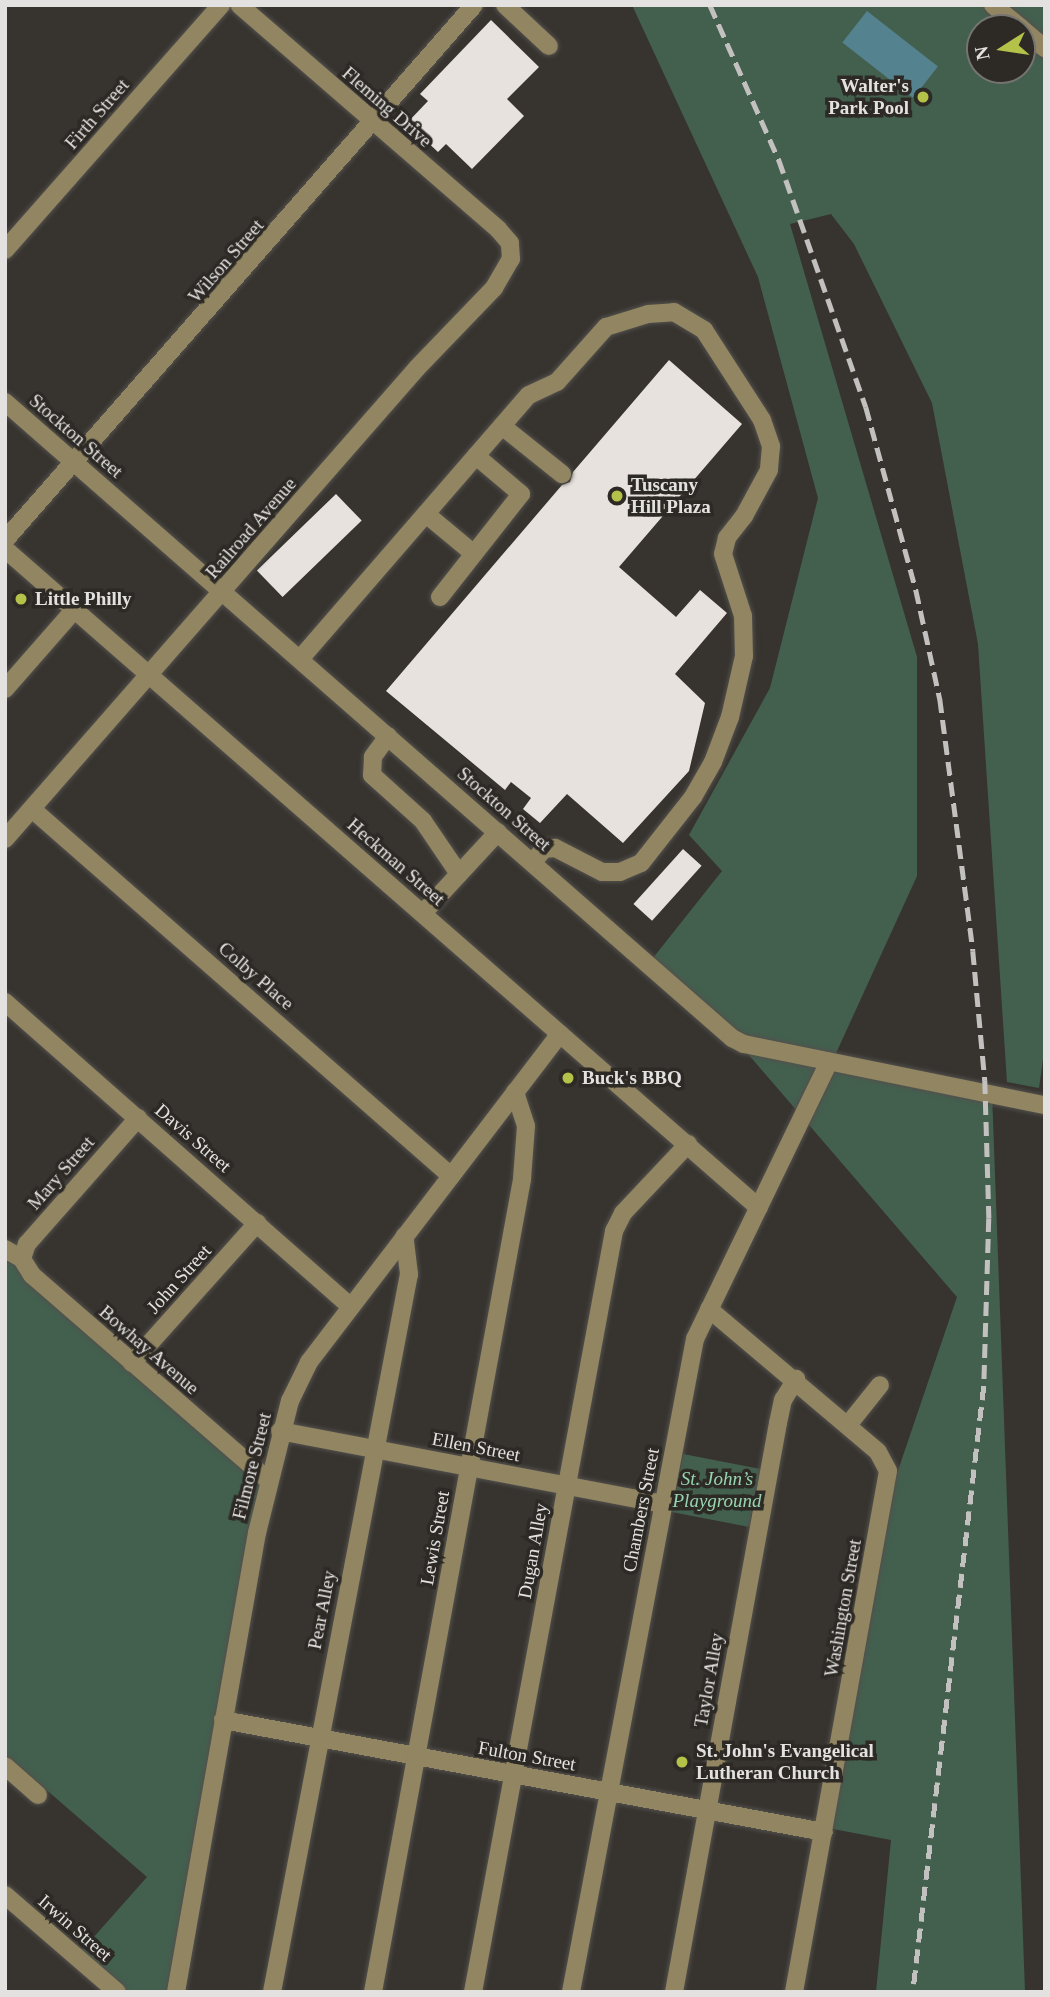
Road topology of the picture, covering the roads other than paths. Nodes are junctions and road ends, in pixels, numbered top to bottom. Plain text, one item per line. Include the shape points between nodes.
1 (221, 5) edge
2 (239, 5) edge
3 (474, 5) edge
4 (505, 5) edge
5 (549, 46) dead end
6 (372, 122) junction
7 (507, 239) joint
8 (5, 250) edge
9 (5, 402) edge
10 (502, 426) junction
11 (476, 456) junction
12 (76, 464) junction
13 (562, 474) dead end
14 (426, 514) junction
15 (5, 540) edge
16 (5, 549) edge
17 (474, 554) junction
18 (223, 592) junction
19 (440, 597) dead end
20 (75, 609) junction
21 (300, 659) junction
22 (150, 674) junction
23 (5, 689) edge
24 (388, 736) junction
25 (32, 809) junction
26 (498, 832) junction
27 (5, 839) edge
28 (532, 863) junction
29 (459, 874) junction
30 (423, 913) junction
31 (5, 1002) edge
32 (560, 1034) junction
33 (829, 1062) junction
34 (515, 1092) junction
35 (1045, 1105) edge
36 (138, 1118) junction
37 (688, 1144) junction
38 (451, 1176) junction
39 (759, 1208) junction
40 (257, 1223) junction
41 (404, 1236) junction
42 (5, 1249) edge
43 (22, 1259) junction
44 (351, 1307) junction
45 (709, 1309) junction
46 (132, 1363) junction
47 (796, 1380) junction
48 (880, 1385) dead end
49 (848, 1425) junction
50 (280, 1431) junction
51 (375, 1449) junction
52 (469, 1467) junction
53 (268, 1481) junction
54 (566, 1486) junction
55 (664, 1504) junction
56 (223, 1720) junction
57 (319, 1739) junction
58 (415, 1758) junction
59 (5, 1766) edge
60 (515, 1775) junction
61 (608, 1791) junction
62 (38, 1795) dead end
63 (706, 1810) junction
64 (824, 1832) junction
65 (5, 1895) edge
66 (117, 1992) edge
67 (176, 1992) edge
68 (272, 1992) edge
69 (373, 1992) edge
70 (473, 1992) edge
71 (571, 1992) edge
72 (674, 1992) edge
73 (794, 1992) edge

1 - 8 street, Firth Street
2 - 6 street, Fleming Drive
3 - 6 street, Wilson Street
4 - 5 street
6 - 7 street, Fleming Drive
6 - 12 street, Wilson Street
7 - 18 street, Railroad Avenue via 512,249 508,270
9 - 12 street, Stockton Street
10 - 11 street
10 - 13 street
10 - 28 street via 529,395 557,382 606,327 648,314 674,312 704,330 719,347 762,420 771,446 769,470 727,538 723,554 743,615 744,656 730,716 706,774 641,863 620,872 602,872 555,848 544,849
11 - 14 street
11 - 17 street via 522,494
12 - 15 street, Wilson Street
12 - 18 street, Stockton Street
14 - 17 street
14 - 21 street
16 - 20 street, Heckman Street
17 - 19 street
18 - 21 street, Stockton Street
18 - 22 street, Railroad Avenue
20 - 22 street, Heckman Street
20 - 23 street
21 - 24 street, Stockton Street
22 - 25 street, Railroad Avenue
22 - 30 street, Heckman Street
24 - 26 street, Stockton Street
24 - 29 street via 373,757 372,775 423,821
25 - 27 street, Railroad Avenue
25 - 38 street, Colby Place
26 - 28 street, Stockton Street
26 - 29 street
28 - 33 street, Stockton Street via 732,1038
29 - 30 street
30 - 32 street, Heckman Street
31 - 36 street, Davis Street
32 - 34 street, Filmore Street
32 - 37 street, Heckman Street
33 - 35 street, Stockton Street
33 - 39 street, Chambers Street
34 - 38 street, Filmore Street
34 - 52 street, Lewis Street via 526,1126 522,1179
36 - 40 street, Davis Street
36 - 43 street, Mary Street via 27,1244
37 - 39 street, Heckman Street
37 - 54 street, Dugan Alley via 616,1224
38 - 41 street, Filmore Street
39 - 45 street, Chambers Street
40 - 44 street, Davis Street
40 - 46 street, John Street
41 - 44 street, Filmore Street
41 - 51 street, Pear Alley via 409,1274
42 - 43 street, Bowhay Avenue
43 - 46 street, Bowhay Avenue via 32,1275
44 - 50 street, Filmore Street via 305,1369
45 - 47 street, Washington Street
45 - 55 street, Chambers Street via 692,1350
46 - 53 street, Bowhay Avenue
47 - 49 street, Washington Street
47 - 63 street, Taylor Alley via 783,1400 778,1423
48 - 49 street
49 - 64 street, Washington Street via 878,1452 888,1472
50 - 51 street, Ellen Street
50 - 53 street, Filmore Street
51 - 52 street, Ellen Street
51 - 57 street, Pear Alley
52 - 54 street, Ellen Street
52 - 58 street, Lewis Street
53 - 56 street, Filmore Street
54 - 55 street, Ellen Street
54 - 60 street, Dugan Alley
55 - 61 street, Chambers Street
56 - 57 street, Fulton Street
56 - 67 street, Filmore Street
57 - 58 street, Fulton Street
57 - 68 street, Pear Alley
58 - 60 street, Fulton Street
58 - 69 street, Lewis Street
59 - 62 street
60 - 61 street, Fulton Street
60 - 70 street, Dugan Alley
61 - 63 street, Fulton Street
61 - 71 street, Chambers Street
63 - 64 street, Fulton Street
63 - 72 street, Taylor Alley
64 - 73 street, Washington Street
65 - 66 street, Irwin Street

